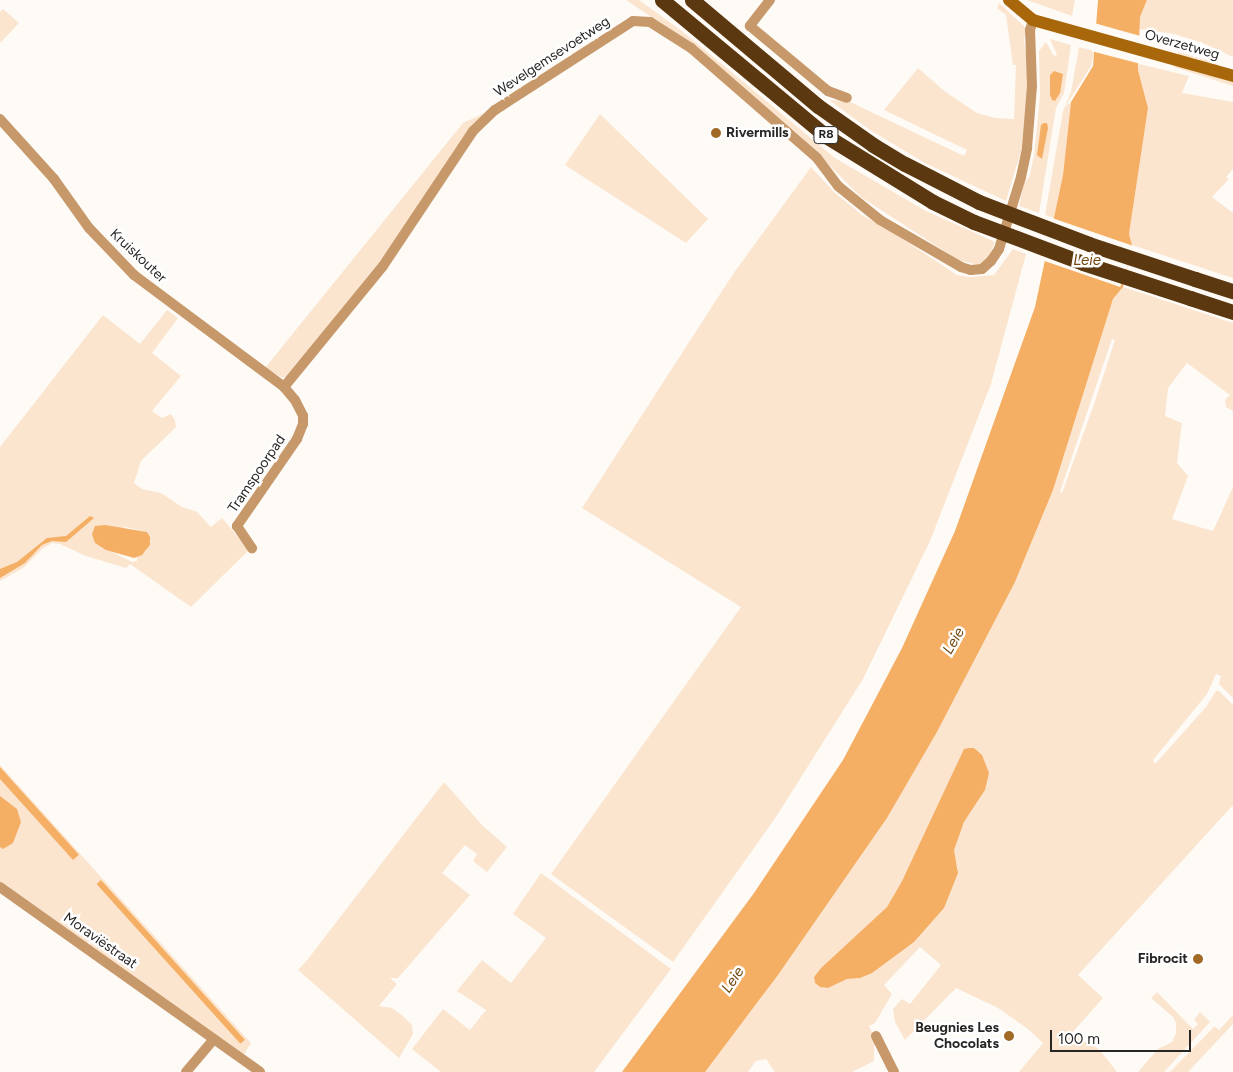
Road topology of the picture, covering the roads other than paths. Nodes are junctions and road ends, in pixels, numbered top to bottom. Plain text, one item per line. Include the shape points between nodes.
1 (662, 0) edge
2 (692, 0) edge
3 (770, 0) edge
4 (1009, 0) edge
5 (1034, 20) junction
6 (1233, 76) edge
7 (847, 98) dead end
8 (0, 119) edge
9 (1233, 291) edge
10 (1233, 312) edge
11 (284, 387) junction
12 (252, 548) dead end
13 (0, 887) edge
14 (876, 1036) dead end
15 (214, 1039) junction
16 (186, 1072) edge
17 (260, 1072) edge
18 (894, 1072) edge

1 - 10 highway, R8, bridge via 826,136 933,202 974,222 1074,260
2 - 9 highway, R8, bridge via 818,106 904,164 979,202 1089,244
3 - 7 street via 750,26 828,91
4 - 5 street
5 - 6 street, Overzetweg
5 - 11 street, Wevelgemsevoetweg via 1030,30 1032,86 1027,148 999,249 982,269 961,267 880,220 838,186 817,158 691,48 650,22 633,21 495,110 473,131 383,266
8 - 11 street, Kruiskouter via 54,179 89,228 134,274
11 - 12 street, Tramspoorpad via 300,407 303,424 279,468 237,526
13 - 15 street, Moraviëstraat
14 - 18 street
15 - 16 street
15 - 17 street, Moraviëstraat

